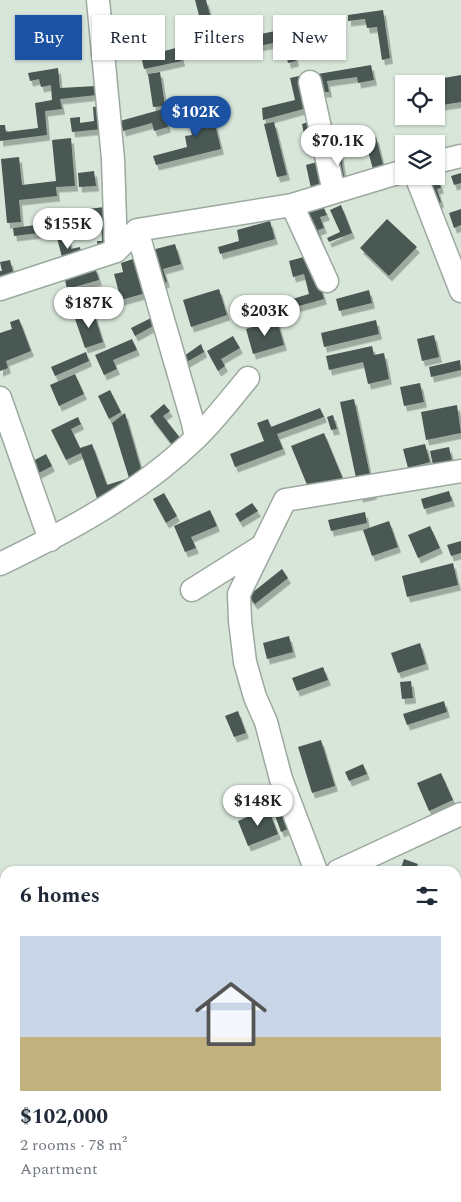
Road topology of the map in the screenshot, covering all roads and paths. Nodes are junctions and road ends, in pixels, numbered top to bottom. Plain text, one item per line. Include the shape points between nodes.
1 (98, 0) edge
2 (310, 82) dead end
3 (461, 156) edge
4 (445, 160) edge
5 (395, 174) edge
6 (420, 185) edge
7 (334, 192) junction
8 (292, 205) junction
9 (137, 230) junction
10 (116, 251) junction
11 (327, 281) dead end
12 (0, 289) edge
13 (461, 290) edge
14 (248, 378) dead end
15 (0, 398) edge
16 (196, 438) junction
17 (461, 471) edge
18 (50, 540) junction
19 (262, 546) junction
20 (0, 564) edge
21 (192, 590) dead end
22 (461, 814) edge
23 (314, 866) edge
24 (349, 866) edge

1 - 10 street via 113,159
2 - 7 street
3 - 4 street
5 - 7 street
6 - 13 street
7 - 8 street
8 - 9 street
8 - 11 street
9 - 10 street
9 - 16 street
10 - 12 street
14 - 16 street
15 - 18 street
16 - 18 street via 132,492
17 - 19 street via 285,500
18 - 20 street
19 - 21 street
19 - 23 street via 239,594 245,662 281,779
22 - 24 street

